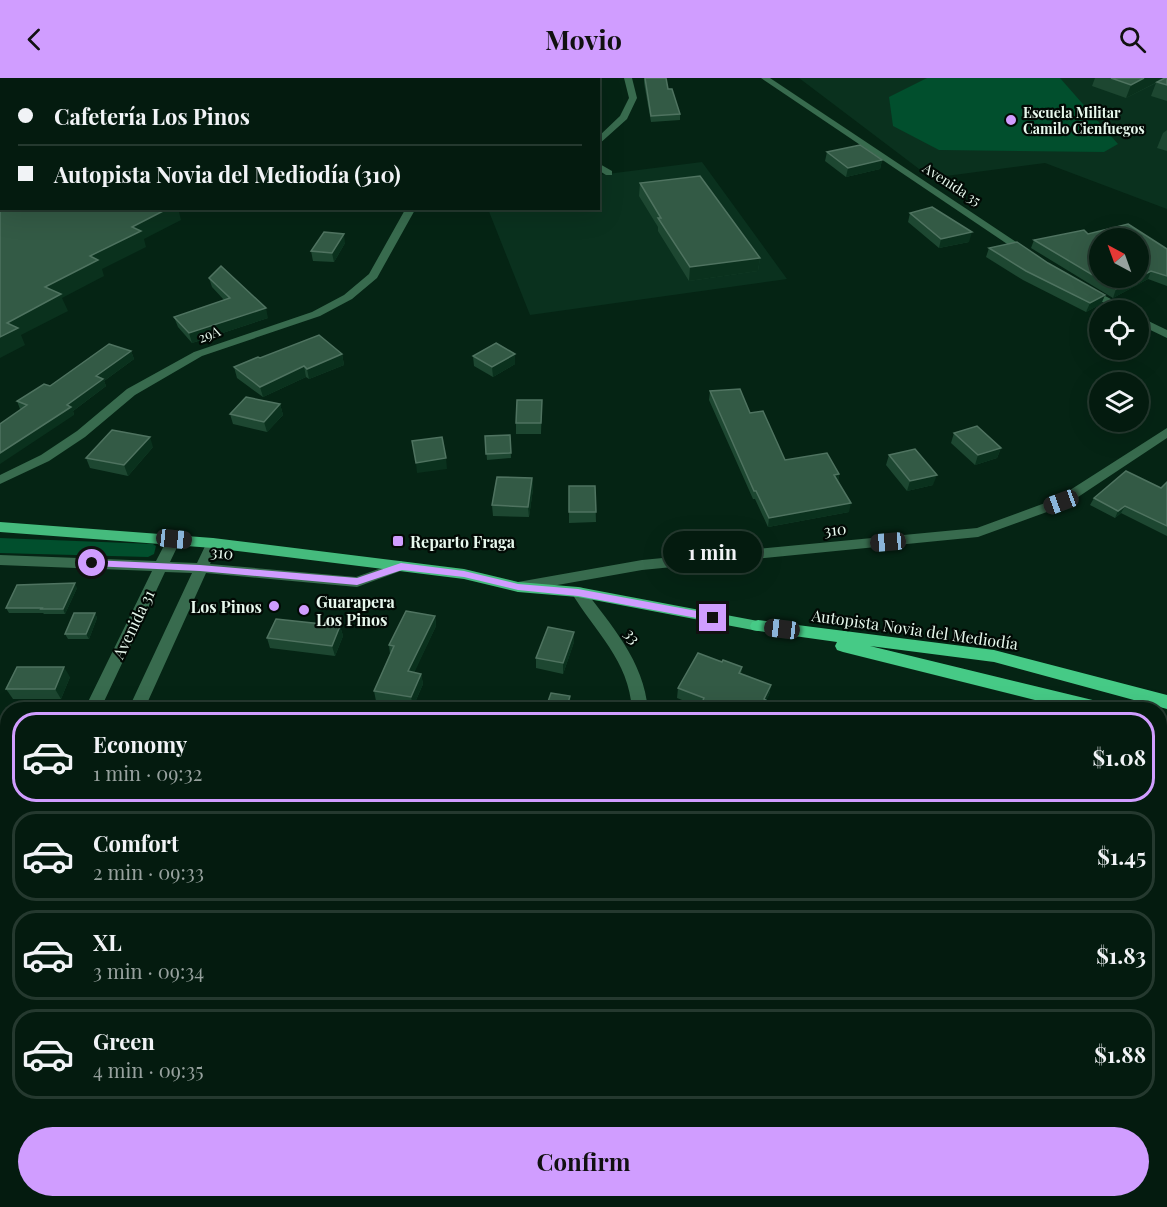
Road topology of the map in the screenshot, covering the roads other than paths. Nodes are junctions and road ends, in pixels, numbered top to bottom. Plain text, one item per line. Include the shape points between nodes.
1 (628, 78) edge
2 (765, 78) edge
3 (600, 140) edge
4 (600, 167) edge
5 (609, 173) dead end
6 (410, 210) edge
7 (1040, 261) edge
8 (1078, 284) edge
9 (1106, 300) edge
10 (1149, 325) edge
11 (1167, 335) edge
12 (1167, 432) edge
13 (0, 480) edge
14 (0, 527) edge
15 (174, 539) junction
16 (213, 543) junction
17 (0, 560) edge
18 (161, 566) junction
19 (401, 566) junction
20 (200, 568) junction
21 (518, 587) junction
22 (578, 592) junction
23 (758, 626) junction
24 (96, 702) edge
25 (140, 702) edge
26 (641, 702) edge
27 (1073, 702) edge
28 (1167, 702) edge

1 - 3 street via 633,98 624,117
2 - 7 street, Avenida 35
4 - 5 street
6 - 13 street, 29A via 373,276 348,297 281,327 198,354 131,392 45,458
8 - 9 street
10 - 11 street
12 - 21 street, 310 via 1061,502 978,532 642,565
14 - 15 main road
15 - 16 main road
15 - 18 street, Avenida 31
16 - 19 main road
16 - 20 street
17 - 18 street, 310
18 - 20 street, 310
18 - 24 street, Avenida 31
19 - 20 street, 310 via 357,582
19 - 21 main road via 464,574
20 - 25 street
21 - 22 main road
22 - 23 main road
22 - 26 street, 33 via 627,658
23 - 27 highway, Autopista Novia del Mediodía
23 - 28 highway, Autopista Novia del Mediodía via 993,656

